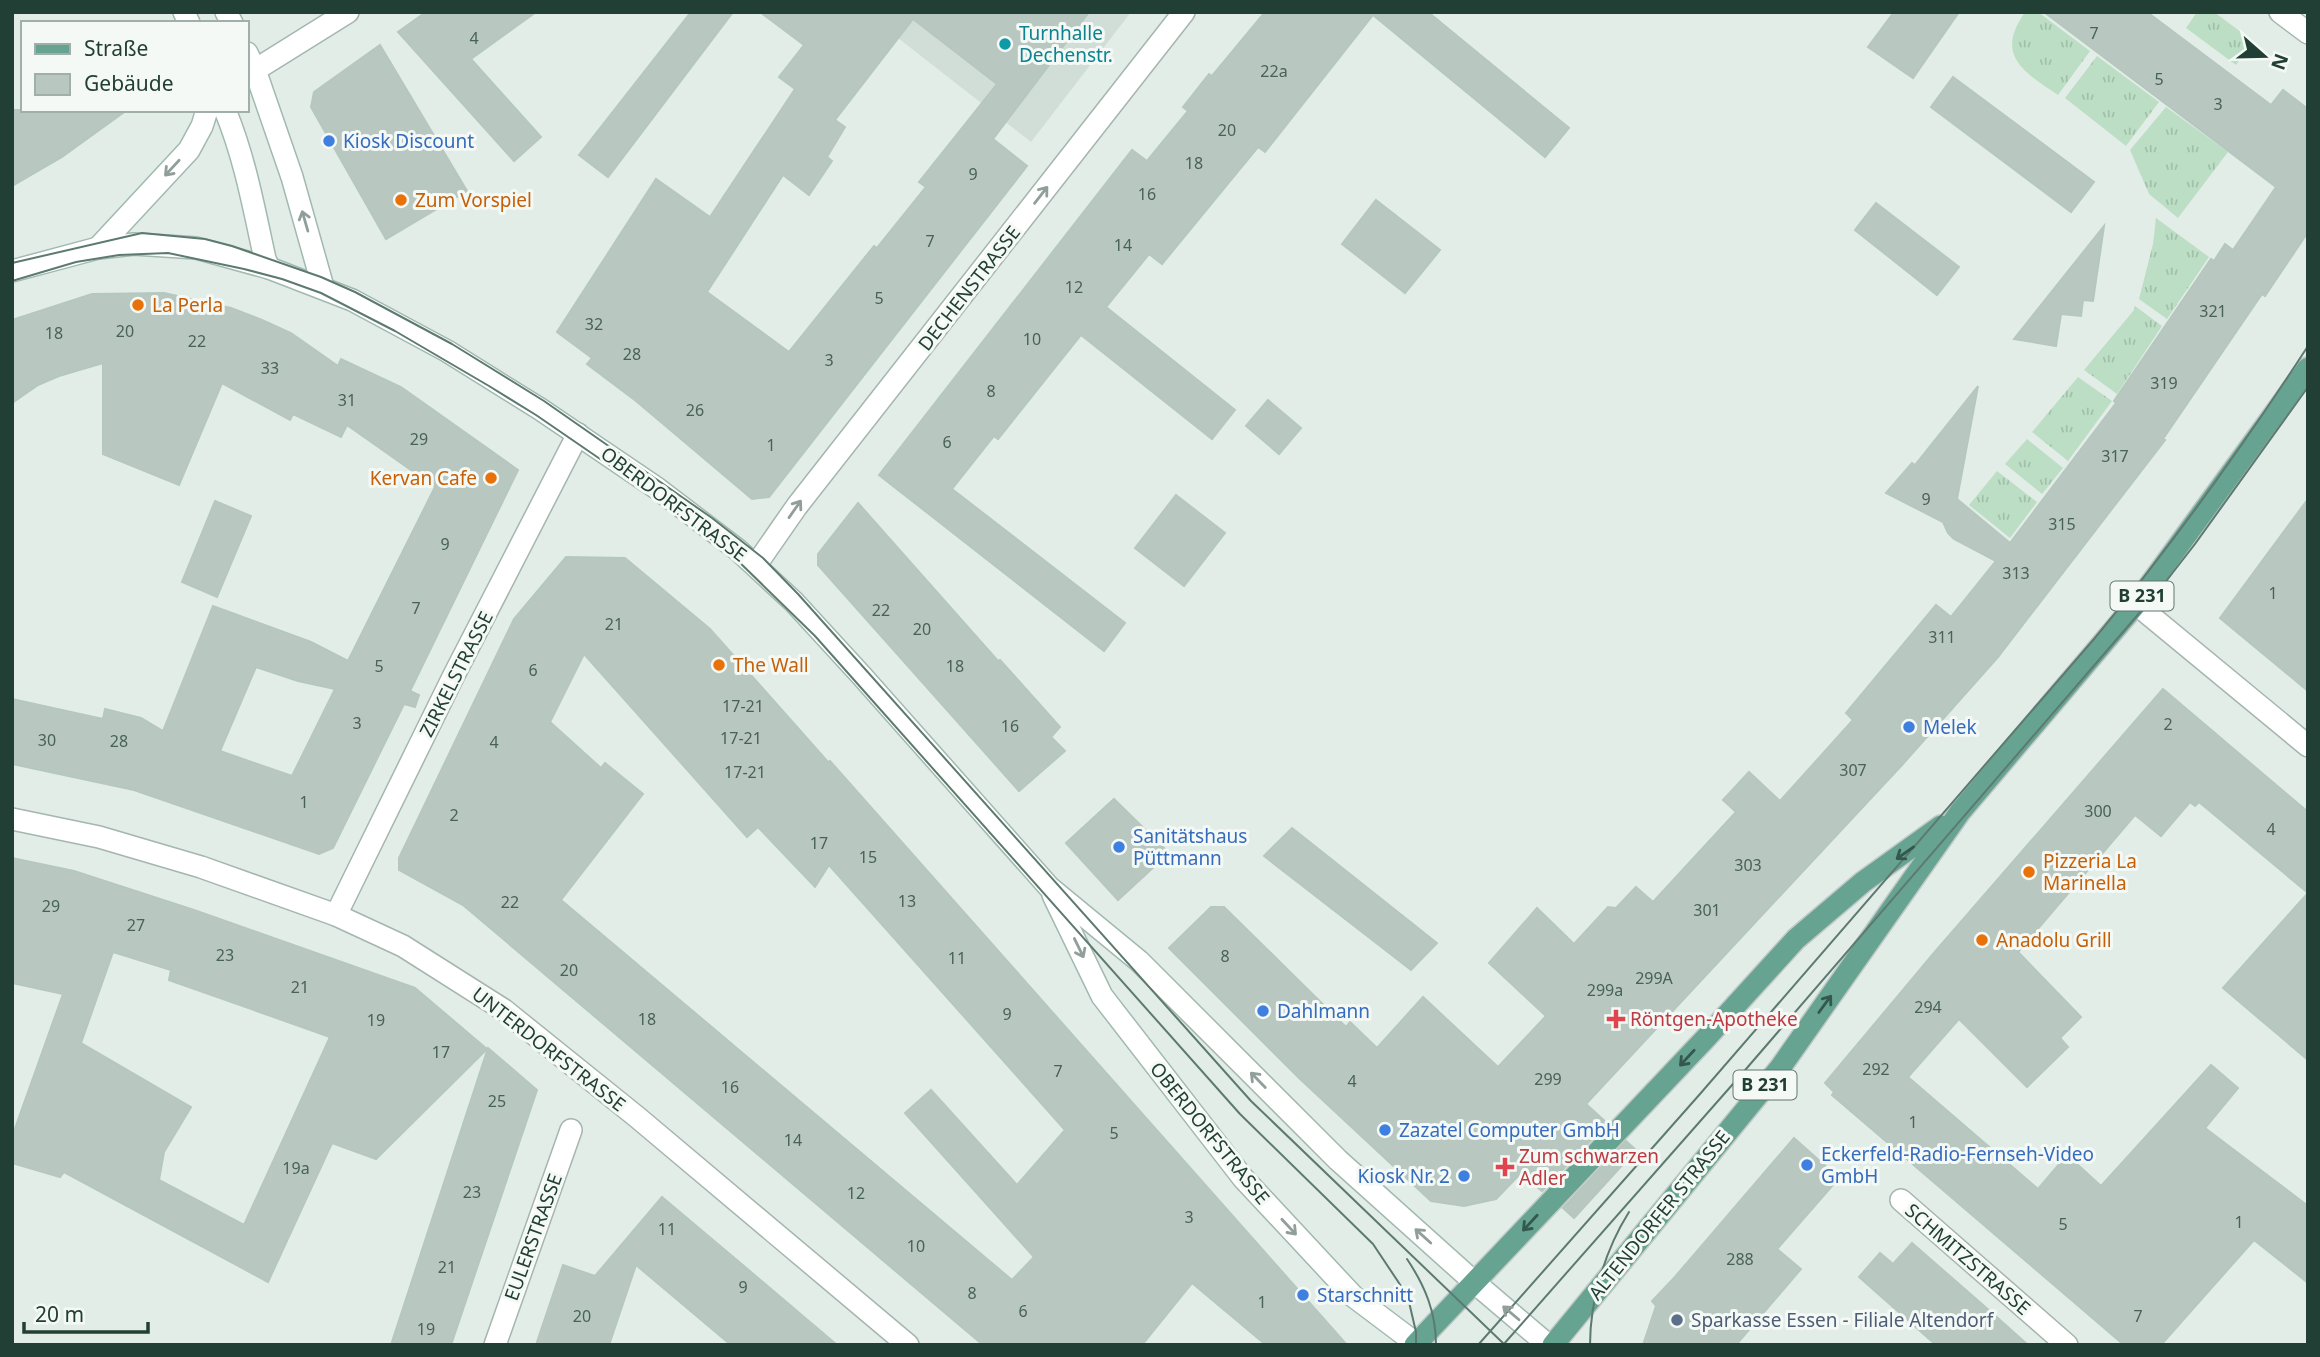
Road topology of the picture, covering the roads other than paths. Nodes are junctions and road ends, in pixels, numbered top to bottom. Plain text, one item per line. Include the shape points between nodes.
1 (348, 12) edge
2 (1184, 12) edge
3 (2280, 12) edge
4 (2308, 33) edge
5 (251, 62) edge
6 (206, 112) edge
7 (226, 112) edge
8 (98, 248) junction
9 (269, 268) junction
10 (12, 271) edge
11 (323, 287) junction
12 (2308, 369) edge
13 (578, 434) junction
14 (756, 565) junction
15 (2136, 604) junction
16 (2308, 747) edge
17 (1960, 812) junction
18 (12, 819) edge
19 (1049, 887) junction
20 (336, 915) junction
21 (571, 1130) dead end
22 (1901, 1200) dead end
23 (1474, 1282) junction
24 (1417, 1344) edge
25 (495, 1345) edge
26 (908, 1345) edge
27 (1548, 1345) edge
28 (1553, 1345) edge
29 (2067, 1345) edge

1 - 5 street
14 -> 2 street, DECHENSTRASSE via 797,506
3 - 4 street
11 -> 5 street via 292,177
6 -> 8 street via 189,150
7 - 9 street
8 - 9 street, OBERDORFSTRASSE via 178,245
8 - 10 street, OBERDORFSTRASSE
9 - 11 street, OBERDORFSTRASSE
11 - 13 street, OBERDORFSTRASSE via 447,351
12 - 15 main road, ALTENDORFER STRASSE / B 231
13 - 14 street, OBERDORFSTRASSE via 708,525
13 - 20 street, ZIRKELSTRASSE
14 - 19 street, OBERDORFSTRASSE via 821,630
15 - 16 street
15 - 17 main road, ALTENDORFER STRASSE / B 231
17 -> 23 main road, ALTENDORFER STRASSE / B 231 via 1863,882 1796,939
28 -> 17 main road, ALTENDORFER STRASSE / B 231 via 1780,1068
18 - 20 street, UNTERDORFSTRASSE via 99,837 201,867
23 -> 19 street, OBERDORFSTRASSE via 1338,1160 1139,961
19 -> 24 street, OBERDORFSTRASSE via 1102,996 1214,1142 1353,1296
20 - 26 street, UNTERDORFSTRASSE via 403,946 504,1010
21 - 25 street, EULERSTRASSE
22 - 29 street, SCHMITZSTRASSE
23 - 24 main road, ALTENDORFER STRASSE / B 231
27 -> 23 street, OBERDORFSTRASSE

